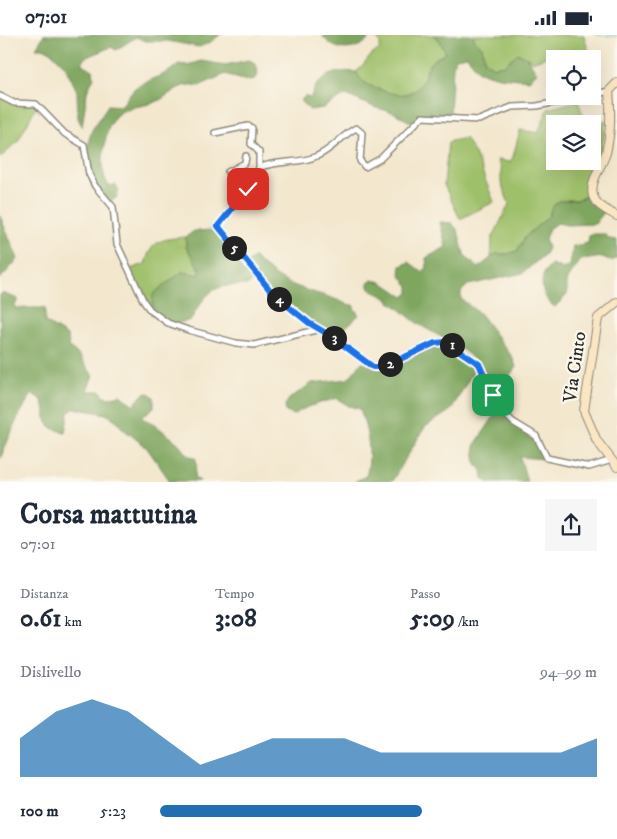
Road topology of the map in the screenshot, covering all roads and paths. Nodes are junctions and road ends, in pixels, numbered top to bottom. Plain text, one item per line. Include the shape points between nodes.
1 (617, 83) edge
2 (609, 91) junction
3 (601, 93) edge
4 (0, 96) edge
5 (546, 104) edge
6 (214, 133) dead end
7 (246, 156) dead end
8 (258, 168) junction
9 (235, 204) junction
10 (617, 216) edge
11 (617, 301) edge
12 (320, 329) junction
13 (614, 463) edge

1 - 2 street
2 - 3 street
2 - 10 street via 607,147 594,180 593,193 595,201
4 - 12 street via 14,103 36,104 65,134 84,145 92,180 115,210 117,244 144,302 168,323 236,343 254,345
5 - 8 street via 512,107 479,119 422,117 370,166 361,164 362,133 356,128 318,156 273,162
6 - 8 street via 248,126 252,128 251,144 259,152
7 - 9 street via 245,163 228,172 234,187
8 - 9 street via 248,189
9 - 12 street via 219,222 220,230 274,295
11 - 13 street, Via Cinto via 598,318 594,357 583,406 597,441
12 - 13 street via 378,368 435,343 446,342 479,364 498,405 512,422 536,436 548,458 589,467

